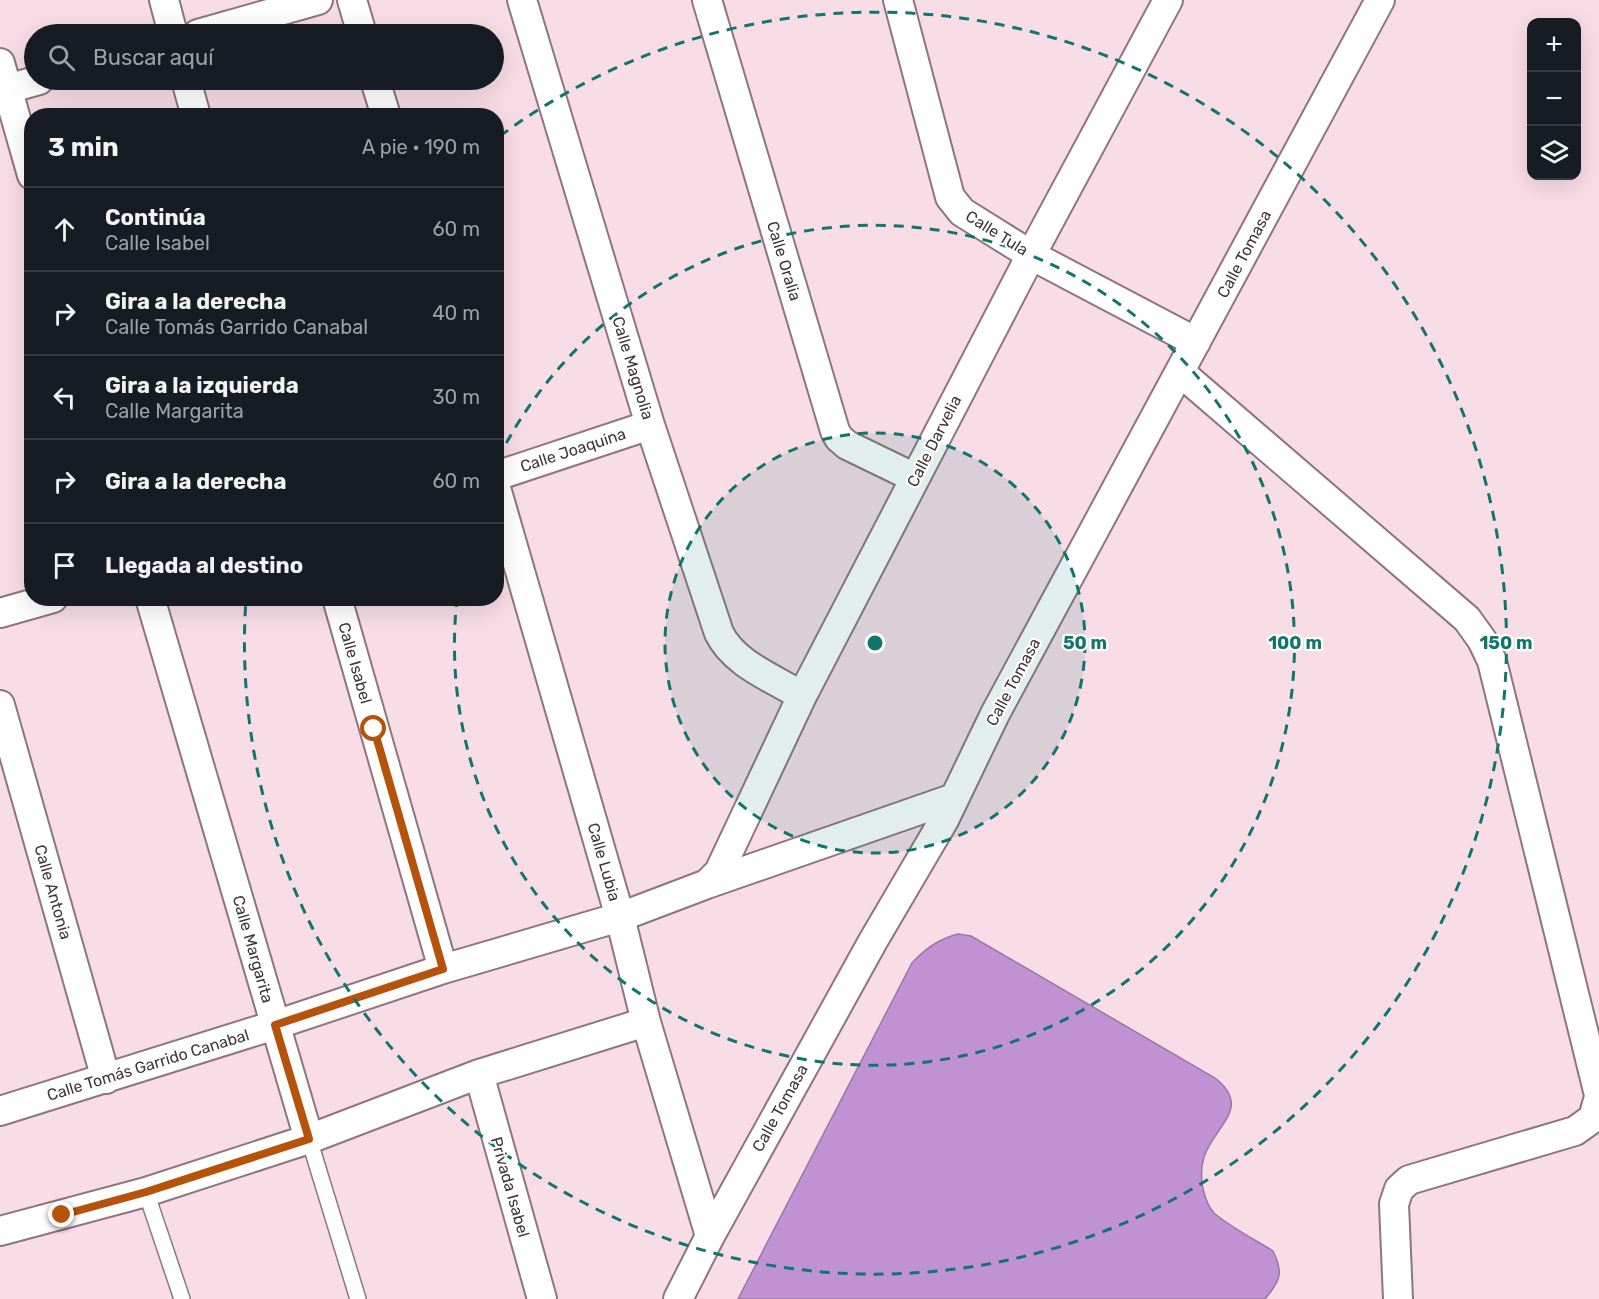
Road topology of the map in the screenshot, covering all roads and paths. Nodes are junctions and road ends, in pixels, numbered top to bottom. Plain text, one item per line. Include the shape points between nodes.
1 (164, 0) edge
2 (318, 0) edge
3 (352, 0) edge
4 (522, 0) edge
5 (707, 0) edge
6 (898, 0) edge
7 (1167, 0) edge
8 (1380, 0) edge
9 (170, 24) edge
10 (233, 24) edge
11 (359, 24) edge
12 (24, 80) edge
13 (2, 81) edge
14 (189, 90) edge
15 (378, 90) edge
16 (194, 108) edge
17 (384, 108) edge
18 (24, 150) edge
19 (1030, 255) junction
20 (1196, 342) junction
21 (1180, 372) junction
22 (650, 424) junction
23 (504, 473) edge
24 (915, 478) junction
25 (504, 516) edge
26 (25, 606) edge
27 (152, 606) edge
28 (339, 606) edge
29 (0, 613) edge
30 (802, 696) junction
31 (0, 705) edge
32 (954, 798) junction
33 (707, 884) junction
34 (620, 917) junction
35 (443, 969) junction
36 (645, 1022) junction
37 (275, 1025) junction
38 (479, 1074) junction
39 (106, 1078) junction
40 (1599, 1096) edge
41 (0, 1111) edge
42 (309, 1139) junction
43 (146, 1192) junction
44 (0, 1231) edge
45 (710, 1236) junction
46 (182, 1299) edge
47 (358, 1299) edge
48 (542, 1299) edge
49 (678, 1299) edge
50 (1398, 1299) edge

1 - 9 street
2 - 10 street
3 - 11 street
4 - 22 street, Calle Magnolia
5 - 24 street, Calle Oralia via 835,431 847,445
6 - 19 street, Calle Tula via 951,197 962,212
7 - 19 street, Calle Darvelia
8 - 20 street, Calle Tomasa
12 - 13 street
13 - 18 street
14 - 16 street
15 - 17 street
19 - 20 street, Calle Tula
19 - 24 street, Calle Darvelia
20 - 21 street, Calle Tomasa
21 - 32 street, Calle Tomasa via 995,714
21 - 40 street via 1467,619 1482,640 1492,661
22 - 23 street, Calle Joaquina
22 - 30 street, Calle Magnolia via 725,645 735,656
24 - 30 street, Calle Darvelia
25 - 34 street, Calle Lubia
26 - 29 street
27 - 37 street, Calle Margarita
28 - 35 street, Calle Isabel
30 - 33 street, Calle Darvelia via 719,872
31 - 39 street, Calle Antonia
32 - 33 street, Calle Tomás Garrido Canabal
32 - 45 street, Calle Tomasa
33 - 34 street, Calle Tomás Garrido Canabal
34 - 35 street, Calle Tomás Garrido Canabal
34 - 36 street, Calle Lubia
35 - 37 street, Calle Tomás Garrido Canabal
36 - 38 street
36 - 45 street, Calle Lubia
37 - 39 street, Calle Tomás Garrido Canabal
37 - 42 street, Calle Margarita
38 - 42 street
38 - 48 street, Privada Isabel
39 - 41 street, Calle Tomás Garrido Canabal
40 - 50 street via 1593,1118 1575,1131 1409,1180 1399,1189 1394,1204
42 - 43 street
42 - 47 lane, Calle Margarita
43 - 44 street
43 - 46 lane
45 - 49 street, Calle Tomasa

